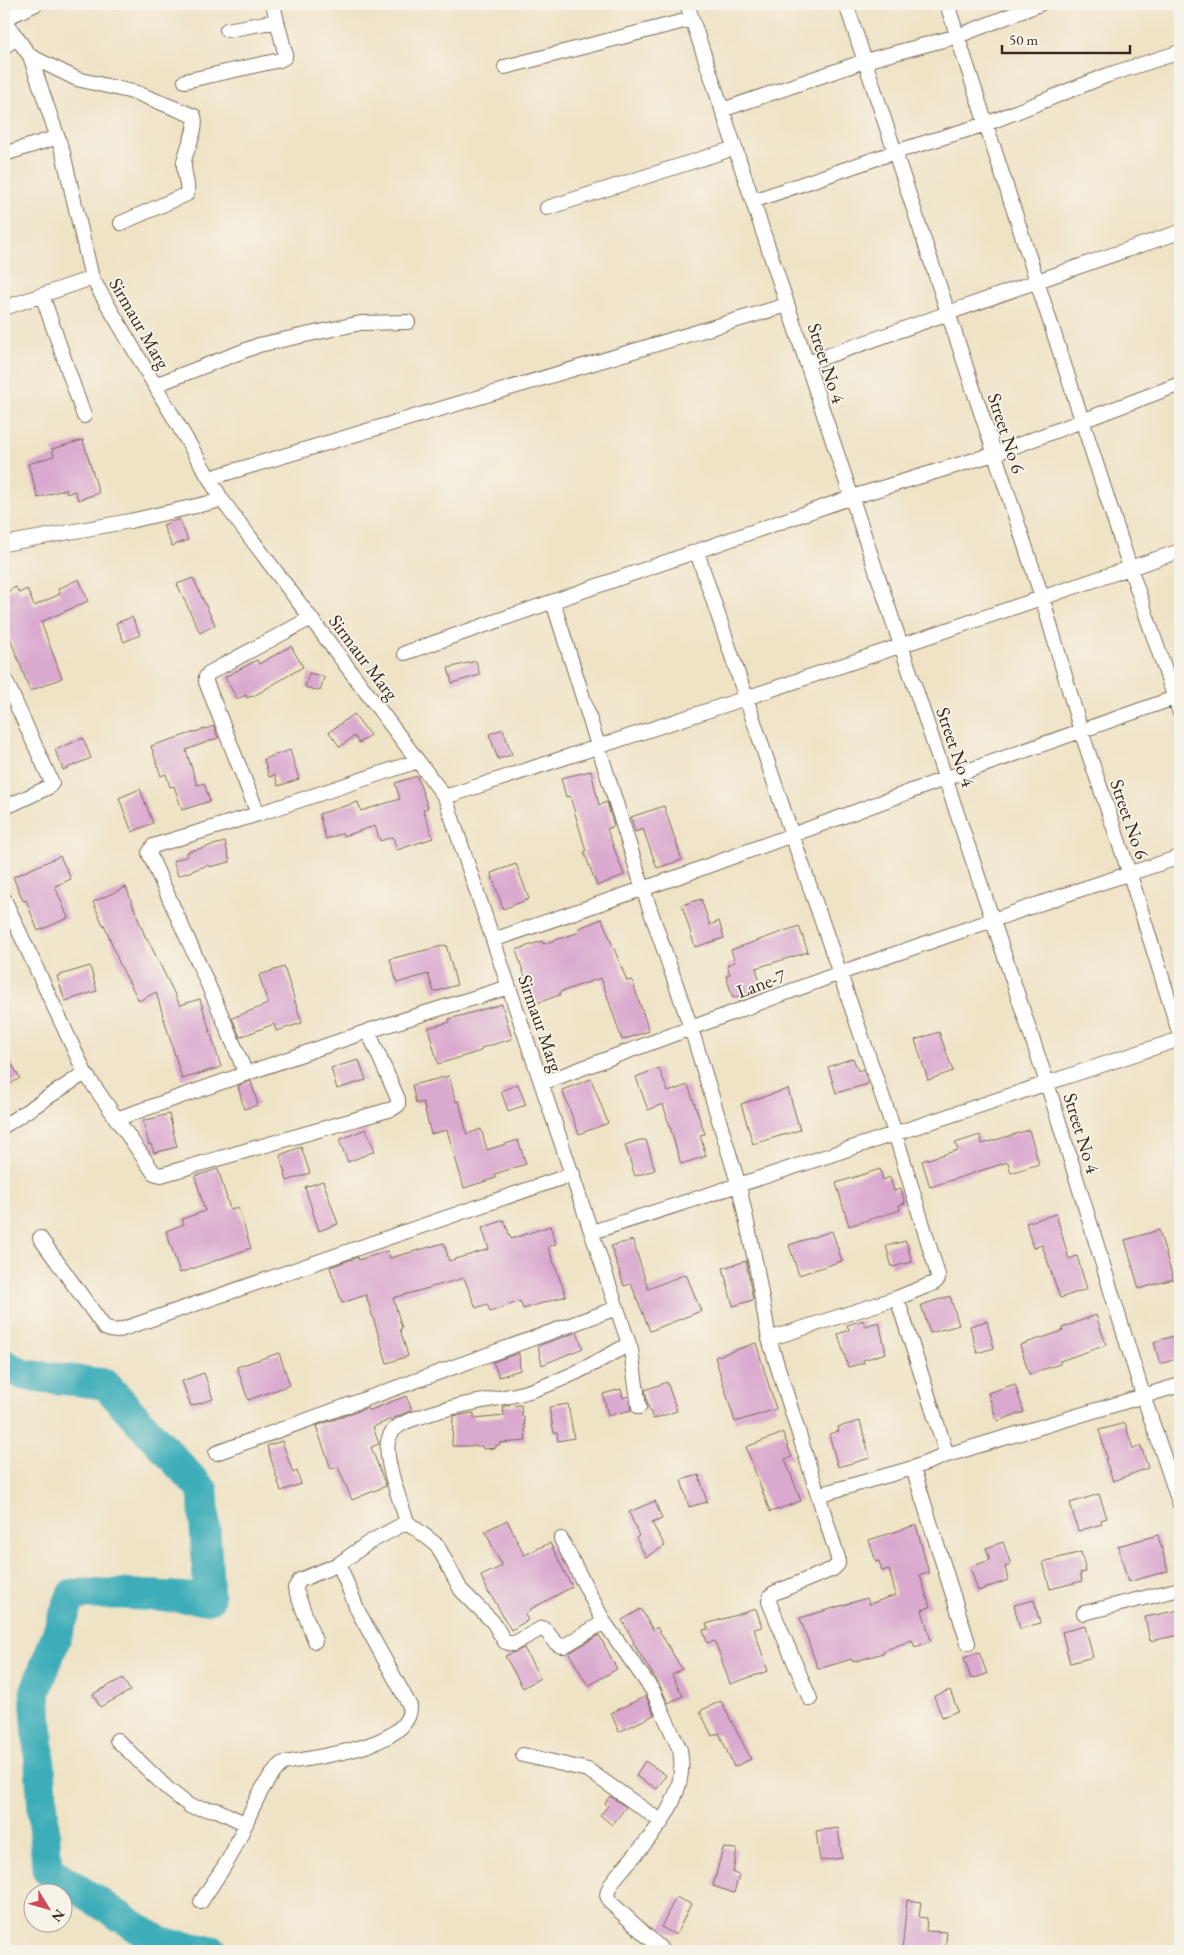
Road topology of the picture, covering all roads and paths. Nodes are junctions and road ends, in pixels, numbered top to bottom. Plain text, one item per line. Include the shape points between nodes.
1 (36, 4) edge
2 (273, 4) edge
3 (687, 4) edge
4 (846, 4) edge
5 (946, 4) edge
6 (1040, 4) edge
7 (692, 19) junction
8 (4, 20) edge
9 (276, 21) junction
10 (227, 30) dead end
11 (958, 36) junction
12 (16, 37) junction
13 (4, 47) edge
14 (1180, 52) edge
15 (30, 56) junction
16 (865, 62) junction
17 (505, 67) dead end
18 (185, 81) dead end
19 (722, 110) junction
20 (986, 124) junction
21 (58, 137) junction
22 (735, 148) junction
23 (895, 152) junction
24 (4, 154) edge
25 (753, 201) junction
26 (546, 208) dead end
27 (121, 223) dead end
28 (1180, 232) edge
29 (92, 278) junction
30 (1037, 282) junction
31 (42, 295) junction
32 (787, 305) junction
33 (4, 308) edge
34 (948, 315) junction
35 (408, 322) dead end
36 (807, 363) junction
37 (1180, 384) edge
38 (155, 385) junction
39 (84, 416) dead end
40 (1082, 422) junction
41 (994, 454) junction
42 (210, 478) junction
43 (852, 497) junction
44 (222, 500) junction
45 (4, 544) edge
46 (1180, 551) edge
47 (697, 552) junction
48 (1130, 568) junction
49 (1042, 597) junction
50 (553, 602) junction
51 (311, 618) junction
52 (901, 644) junction
53 (405, 653) dead end
54 (4, 677) edge
55 (1178, 697) edge
56 (746, 698) junction
57 (1180, 713) edge
58 (1081, 731) junction
59 (598, 746) junction
60 (418, 761) junction
61 (947, 778) junction
62 (445, 797) junction
63 (4, 808) edge
64 (258, 814) junction
65 (792, 835) junction
66 (1180, 858) edge
67 (1130, 875) junction
68 (643, 889) junction
69 (4, 900) edge
70 (993, 920) junction
71 (493, 940) junction
72 (840, 973) junction
73 (509, 987) junction
74 (691, 1028) junction
75 (368, 1031) junction
76 (1180, 1035) edge
77 (1180, 1039) edge
78 (245, 1072) junction
79 (85, 1073) junction
80 (542, 1083) junction
81 (1047, 1083) junction
82 (116, 1119) junction
83 (4, 1126) edge
84 (895, 1133) junction
85 (573, 1174) junction
86 (739, 1186) junction
87 (592, 1232) junction
88 (40, 1238) dead end
89 (897, 1298) junction
90 (617, 1308) junction
91 (769, 1339) junction
92 (630, 1347) junction
93 (1180, 1385) edge
94 (1143, 1395) junction
95 (639, 1407) dead end
96 (216, 1453) dead end
97 (947, 1455) junction
98 (913, 1468) junction
99 (818, 1495) junction
100 (1180, 1505) edge
101 (407, 1522) junction
102 (561, 1538) dead end
103 (339, 1564) junction
104 (1180, 1589) edge
105 (1084, 1613) dead end
106 (604, 1622) junction
107 (315, 1641) dead end
108 (968, 1643) dead end
109 (810, 1699) dead end
110 (117, 1740) dead end
111 (523, 1755) dead end
112 (662, 1822) junction
113 (246, 1824) junction
114 (201, 1902) dead end
115 (660, 1948) dead end

1 - 8 street
2 - 9 street
3 - 7 street, Street No 4
4 - 16 street, Street No 6
5 - 11 street
6 - 11 street
7 - 17 street
7 - 19 street, Street No 4
8 - 12 street, Sirmaur Marg
9 - 10 street
9 - 18 street via 285,57
11 - 16 street
11 - 20 street
12 - 13 street
12 - 15 street, Sirmaur Marg
14 - 20 street via 1108,75
15 - 21 street, Sirmaur Marg
15 - 27 street via 77,79 137,93 194,116 184,162 187,194
16 - 19 street
16 - 23 street, Street No 6
19 - 22 street, Street No 4
20 - 23 street
20 - 30 street
21 - 24 street
21 - 29 street, Sirmaur Marg
22 - 25 street, Street No 4
22 - 26 street
23 - 25 street
23 - 34 street, Street No 6
25 - 32 street, Street No 4
28 - 30 street
29 - 31 street
29 - 38 street, Sirmaur Marg
30 - 34 street
30 - 40 street
31 - 33 street
31 - 39 street
32 - 36 street, Street No 4
32 - 42 street
34 - 36 street
34 - 41 street, Street No 6
35 - 38 street via 361,323 259,345
36 - 43 street, Street No 4
37 - 40 street
38 - 42 street, Sirmaur Marg
40 - 41 street
40 - 48 street
41 - 43 street
41 - 49 street, Street No 6
42 - 44 street, Sirmaur Marg
43 - 47 street
43 - 52 street, Street No 4
44 - 45 street
44 - 51 street, Sirmaur Marg
46 - 48 street
47 - 50 street
47 - 56 street
48 - 49 street
48 - 55 street
49 - 52 street
49 - 58 street, Street No 6
50 - 53 street
50 - 59 street
51 - 60 street, Sirmaur Marg
51 - 64 street via 206,677
52 - 56 street
52 - 61 street, Street No 4
54 - 63 street via 52,783
55 - 57 street
55 - 58 street
56 - 59 street
56 - 65 street
58 - 61 street
58 - 67 street, Street No 6
59 - 62 street
59 - 68 street
60 - 62 street, Sirmaur Marg
60 - 64 street
61 - 65 street
61 - 70 street, Street No 4
62 - 71 street, Sirmaur Marg
64 - 78 street via 152,846 149,853
65 - 68 street
65 - 72 street
66 - 67 street, Lane-7
67 - 70 street, Lane-7
67 - 76 street, Street No 6
68 - 71 street
68 - 74 street
69 - 79 street
70 - 72 street, Lane-7
70 - 81 street, Street No 4
71 - 73 street, Sirmaur Marg
72 - 74 street, Lane-7
72 - 84 street
73 - 75 street
73 - 80 street, Sirmaur Marg
74 - 80 street, Lane-7
74 - 86 street
75 - 78 street
75 - 82 street via 398,1098 398,1105 392,1109 161,1175 154,1173
77 - 81 street
78 - 82 street
79 - 82 street
79 - 83 street
80 - 85 street, Sirmaur Marg
81 - 84 street
81 - 94 street, Street No 4
84 - 86 street
84 - 89 street via 938,1279
85 - 87 street, Sirmaur Marg
85 - 88 street via 117,1331 105,1328
86 - 87 street
86 - 91 street
87 - 90 street, Sirmaur Marg
89 - 91 street
89 - 97 street
90 - 92 street, Sirmaur Marg
90 - 96 street
91 - 99 street
92 - 95 street, Sirmaur Marg
92 - 101 street via 546,1386 442,1409 394,1430 389,1438 387,1455
93 - 94 street
94 - 97 street
94 - 100 street, Street No 4
97 - 98 street
98 - 99 street
98 - 108 street
99 - 109 street via 838,1564 774,1593 769,1602
101 - 103 street via 368,1543
101 - 106 street via 437,1545 461,1590 493,1622 505,1642 514,1644 542,1628 557,1644 564,1646
102 - 106 street
103 - 107 street via 300,1580 295,1588
103 - 113 street via 358,1611 410,1706 410,1716 404,1725 388,1736 358,1750 283,1763 272,1776
104 - 105 street
106 - 112 street via 652,1691 680,1750 682,1768 676,1792
110 - 113 street via 190,1807 217,1810
111 - 112 street via 588,1770
112 - 115 street via 612,1882 607,1895 610,1902
113 - 114 street via 230,1857

